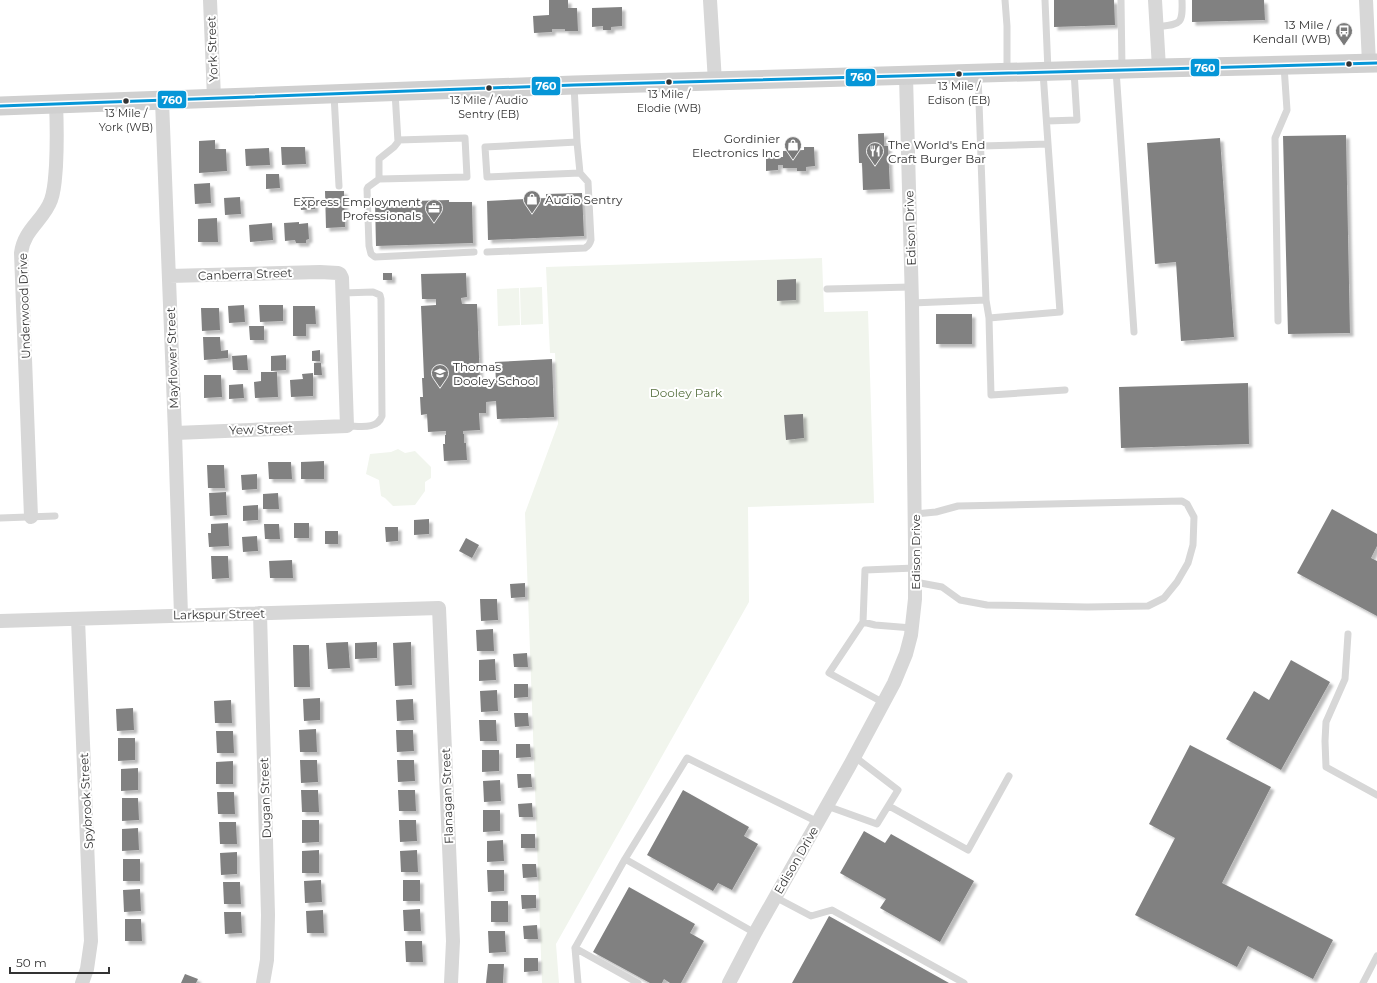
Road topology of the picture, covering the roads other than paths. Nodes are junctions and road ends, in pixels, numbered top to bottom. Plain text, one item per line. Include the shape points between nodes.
1 (210, 0) edge
2 (710, 0) edge
3 (1005, 0) edge
4 (1045, 0) edge
5 (1121, 0) edge
6 (1154, 0) edge
7 (1182, 0) edge
8 (1366, 0) edge
9 (1156, 27) junction
10 (1373, 63) edge
11 (1284, 66) junction
12 (1159, 68) junction
13 (1119, 69) junction
14 (1074, 71) junction
15 (1046, 72) junction
16 (1007, 73) junction
17 (978, 74) junction
18 (906, 76) junction
19 (715, 82) junction
20 (574, 85) junction
21 (395, 92) junction
22 (334, 94) junction
23 (214, 98) junction
24 (162, 101) junction
25 (56, 104) junction
26 (0, 106) edge
27 (1047, 121) junction
28 (398, 140) junction
29 (577, 142) junction
30 (1048, 144) junction
31 (980, 146) junction
32 (580, 172) junction
33 (379, 179) junction
34 (339, 186) dead end
35 (474, 252) dead end
36 (487, 252) dead end
37 (169, 276) junction
38 (911, 287) junction
39 (827, 289) dead end
40 (343, 293) junction
41 (986, 300) junction
42 (912, 303) junction
43 (989, 318) junction
44 (1278, 322) dead end
45 (1134, 332) dead end
46 (1065, 390) dead end
47 (347, 426) junction
48 (175, 433) junction
49 (915, 514) junction
50 (31, 516) junction
51 (55, 516) dead end
52 (0, 518) edge
53 (915, 568) junction
54 (915, 582) junction
55 (439, 608) joint
56 (260, 613) junction
57 (181, 615) junction
58 (78, 619) junction
59 (0, 621) edge
60 (863, 622) junction
61 (912, 628) junction
62 (1348, 634) dead end
63 (884, 703) junction
64 (855, 757) junction
65 (1009, 776) dead end
66 (1377, 795) edge
67 (827, 806) junction
68 (889, 806) junction
69 (818, 822) junction
70 (624, 859) junction
71 (775, 897) junction
72 (755, 933) junction
73 (575, 948) junction
74 (1377, 956) edge
75 (82, 983) edge
76 (263, 983) edge
77 (451, 983) edge
78 (578, 983) edge
79 (638, 983) edge
80 (729, 983) edge
81 (964, 983) edge
82 (1363, 983) edge

1 - 23 street, York Street
2 - 19 street
3 - 16 lane
4 - 15 lane
5 - 13 lane
6 - 9 street
7 - 9 lane via 1181,21
8 - 10 street
9 - 12 street
10 - 11 main road
11 - 12 main road
11 - 44 lane via 1287,110 1275,138
12 - 13 main road
13 - 14 main road
13 - 45 lane
14 - 15 main road
14 - 27 lane via 1077,120
15 - 16 main road
15 - 27 lane
16 - 17 main road
17 - 18 main road
17 - 31 lane
18 - 19 main road
18 - 38 street, Edison Drive
19 - 20 main road
20 - 21 main road
20 - 29 lane
21 - 22 main road
21 - 28 lane
22 - 23 main road
22 - 34 lane
23 - 24 main road
24 - 25 main road
24 - 37 street, Mayflower Street
25 - 26 main road
25 - 50 street, Underwood Drive via 57,140 53,192 48,207 26,237 21,253
27 - 30 lane
28 - 33 lane via 394,147 379,159
28 - 33 lane via 465,138 467,177
29 - 32 lane
29 - 32 lane via 485,148 487,177
30 - 31 lane
30 - 43 lane via 1060,312
31 - 41 lane
32 - 36 lane via 588,182 590,244 585,248
33 - 35 lane via 367,189 371,254 375,257
37 - 40 street, Canberra Street via 336,272 342,278
37 - 48 street, Mayflower Street
38 - 39 lane
38 - 42 street, Edison Drive
40 - 47 street
40 - 47 lane via 373,292 380,295 381,299 382,416 374,425
41 - 42 lane
41 - 43 lane
42 - 49 street, Edison Drive
43 - 46 lane via 991,395
47 - 48 street, Yew Street
48 - 57 street, Mayflower Street
49 - 53 street, Edison Drive
49 - 54 lane via 958,506 1182,501 1187,504 1194,516 1193,545 1188,563 1164,598 1148,606 1087,608 987,605 960,600 942,587
50 - 51 lane
50 - 52 lane
53 - 54 street, Edison Drive
53 - 60 lane via 866,570
54 - 61 street, Edison Drive
55 - 56 street, Larkspur Street
55 - 77 street, Flanagan Street via 453,940
56 - 57 street, Larkspur Street
56 - 76 street, Dugan Street via 268,915 267,960
57 - 58 street, Larkspur Street
58 - 59 street, Larkspur Street
58 - 75 street, Spybrook Street via 91,941 87,970
60 - 61 lane
60 - 63 lane via 829,673
61 - 63 street, Edison Drive via 906,654
62 - 66 lane via 1345,679 1326,722 1326,767
63 - 64 street, Edison Drive
64 - 67 street, Edison Drive
64 - 68 lane via 898,790
65 - 68 lane via 968,850
67 - 68 lane via 877,824
67 - 69 street, Edison Drive
69 - 70 lane via 687,758
69 - 71 street, Edison Drive
70 - 72 lane
70 - 73 lane
71 - 72 street, Edison Drive
71 - 81 lane via 811,916 832,910
72 - 80 street, Edison Drive
73 - 78 lane
73 - 79 lane
74 - 82 lane

